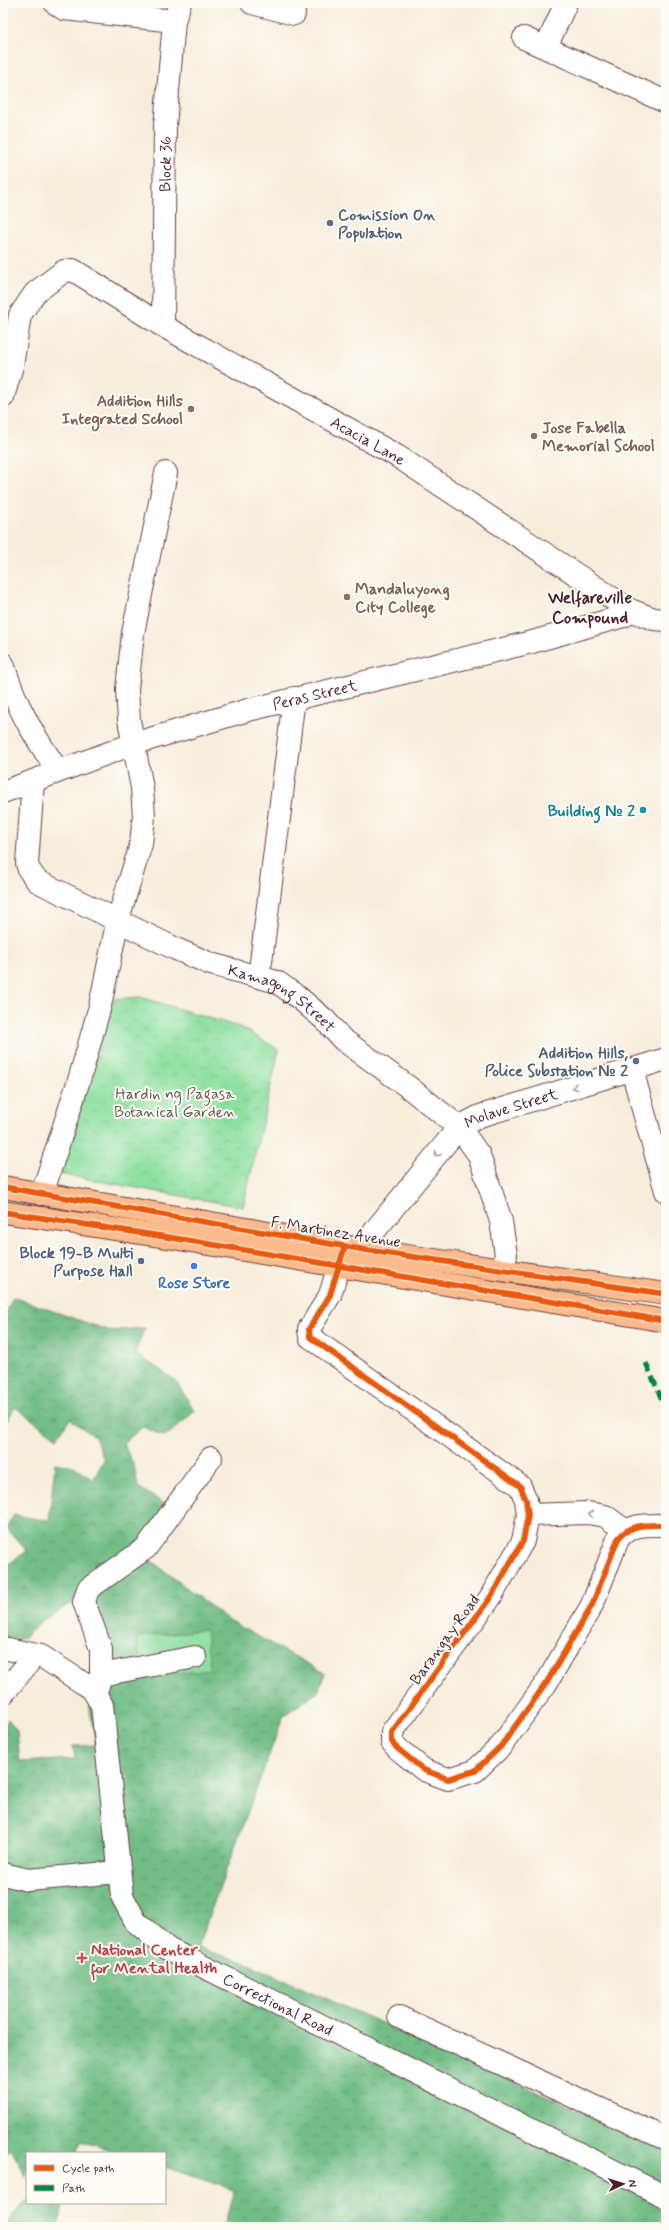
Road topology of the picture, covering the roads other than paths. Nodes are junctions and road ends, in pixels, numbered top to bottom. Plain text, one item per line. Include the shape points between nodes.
1 (55, 3) edge
2 (252, 3) edge
3 (566, 3) edge
4 (177, 12) edge
5 (294, 14) dead end
6 (524, 38) dead end
7 (546, 47) junction
8 (666, 102) edge
9 (12, 313) edge
10 (164, 326) junction
11 (3, 397) edge
12 (166, 473) dead end
13 (630, 610) junction
14 (666, 620) edge
15 (3, 664) edge
16 (294, 698) junction
17 (133, 744) junction
18 (58, 771) junction
19 (34, 782) junction
20 (3, 792) edge
21 (118, 919) junction
22 (261, 962) dead end
23 (666, 1059) edge
24 (632, 1070) junction
25 (459, 1127) junction
26 (3, 1188) edge
27 (666, 1191) edge
28 (48, 1195) junction
29 (3, 1212) edge
30 (49, 1219) junction
31 (345, 1246) junction
32 (366, 1250) junction
33 (338, 1267) junction
34 (503, 1270) junction
35 (666, 1294) edge
36 (666, 1321) edge
37 (211, 1458) dead end
38 (528, 1515) junction
39 (666, 1525) edge
40 (626, 1531) junction
41 (3, 1648) edge
42 (35, 1655) junction
43 (195, 1657) dead end
44 (99, 1685) junction
45 (3, 1694) edge
46 (119, 1872) junction
47 (3, 1874) edge
48 (399, 2016) dead end
49 (666, 2140) edge
50 (666, 2197) edge

1 - 4 street via 64,9
2 - 5 street
3 - 7 street
4 - 10 street, Block 36 via 165,126
6 - 7 street
7 - 8 street
9 - 10 street, Acacia Lane via 64,271 73,270
9 - 11 street via 12,366
10 - 13 street, Acacia Lane via 397,456
12 - 17 street via 133,633 127,689
13 - 14 street, Acacia Lane via 654,619
13 - 16 street, Peras Street via 624,616 532,642
15 - 18 street via 23,718
16 - 17 street, Peras Street
16 - 22 street
17 - 18 street, Peras Street
17 - 21 street via 142,788 144,816 141,844
18 - 19 street, Peras Street
19 - 20 street, Peras Street
19 - 21 street, Kamagong Street via 27,863 32,876 37,881
21 - 25 street, Kamagong Street via 211,964 277,982 298,996 342,1039
21 - 28 street via 100,1006
23 - 24 street, Molave Street
24 -> 25 street, Molave Street via 480,1116
24 - 27 street
25 -> 32 street, Molave Street via 368,1239
25 - 34 street, Kamagong Street via 479,1155 501,1221 506,1255
26 - 28 main road, F. Martinez Avenue
28 - 30 main road
28 - 31 main road, F. Martinez Avenue
29 - 30 main road
30 - 33 main road
31 - 32 main road, F. Martinez Avenue
31 - 33 street, Barangay Road
32 - 34 main road, F. Martinez Avenue
33 - 36 main road
33 - 38 street, Barangay Road via 330,1295 309,1329 310,1337 520,1486 526,1500
34 - 35 main road, F. Martinez Avenue
37 - 44 street via 146,1548 88,1589 84,1596 101,1649
40 -> 38 street via 605,1516 588,1513
38 - 40 street, Barangay Road via 523,1541 490,1598 392,1732 392,1742 398,1749 424,1770 448,1779 475,1771 501,1746 547,1682 589,1612 618,1539
39 - 40 street via 641,1525
41 - 42 street
42 - 44 street
42 - 45 street
43 - 44 street
44 - 46 street, Correctional Road
46 - 47 street via 28,1880
46 - 50 street, Correctional Road via 122,1896 136,1922 168,1949
48 - 49 street

